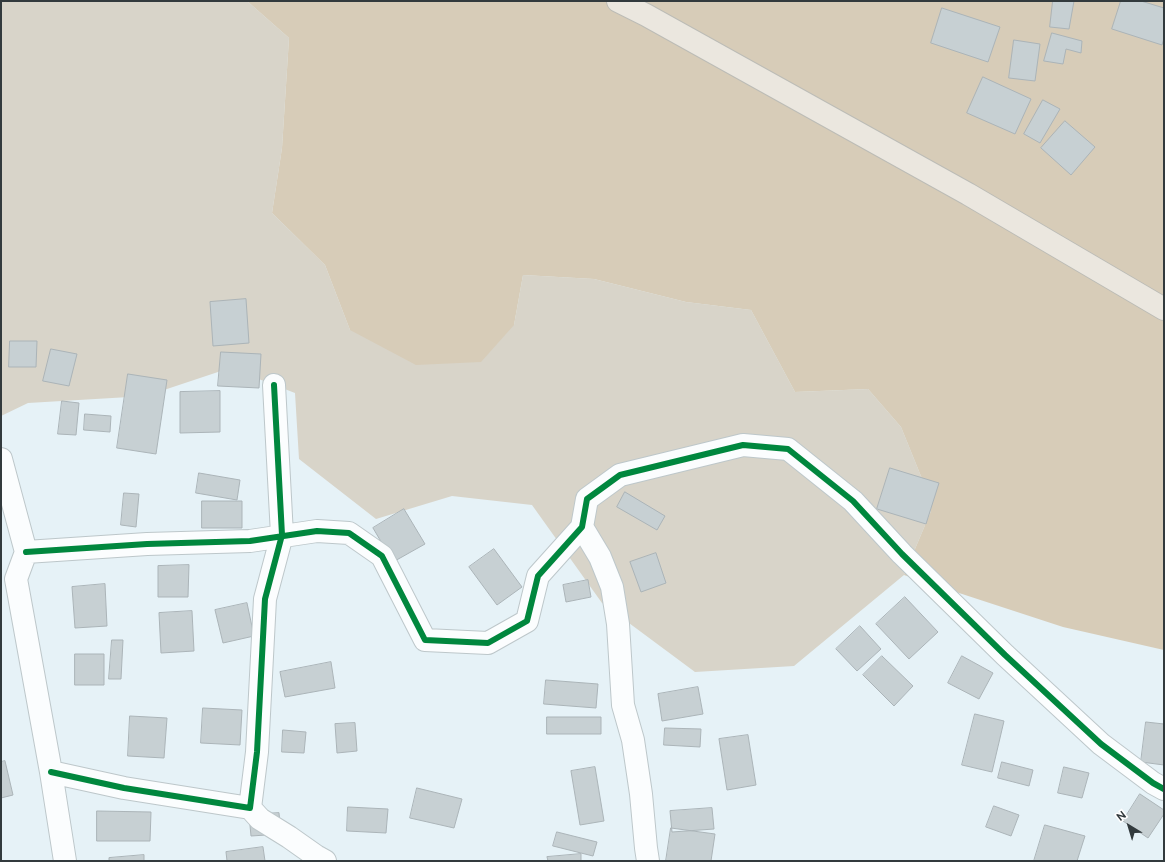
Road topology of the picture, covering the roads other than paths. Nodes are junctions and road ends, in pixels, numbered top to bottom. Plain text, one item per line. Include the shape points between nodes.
1 (618, 1) edge
2 (1164, 309) edge
3 (274, 385) dead end
4 (1, 459) edge
5 (582, 527) junction
6 (282, 536) junction
7 (26, 552) junction
8 (51, 772) junction
9 (1164, 789) edge
10 (250, 808) junction
11 (319, 860) edge
12 (65, 861) edge
13 (648, 861) edge

1 - 2 highway via 961,190
3 - 6 street
4 - 7 street
5 - 6 street via 538,576 527,621 488,643 425,640 382,556 349,534 317,531
5 - 9 street via 586,499 620,475 743,445 788,448 853,501 902,554 1005,655 1101,744 1152,783
5 - 13 street via 600,557 612,587 618,624 623,705 633,740
6 - 7 street via 250,541 148,544
6 - 10 street via 265,599 257,752
7 - 8 street via 16,579
8 - 10 street via 124,788
8 - 12 street
10 - 11 street via 260,819

